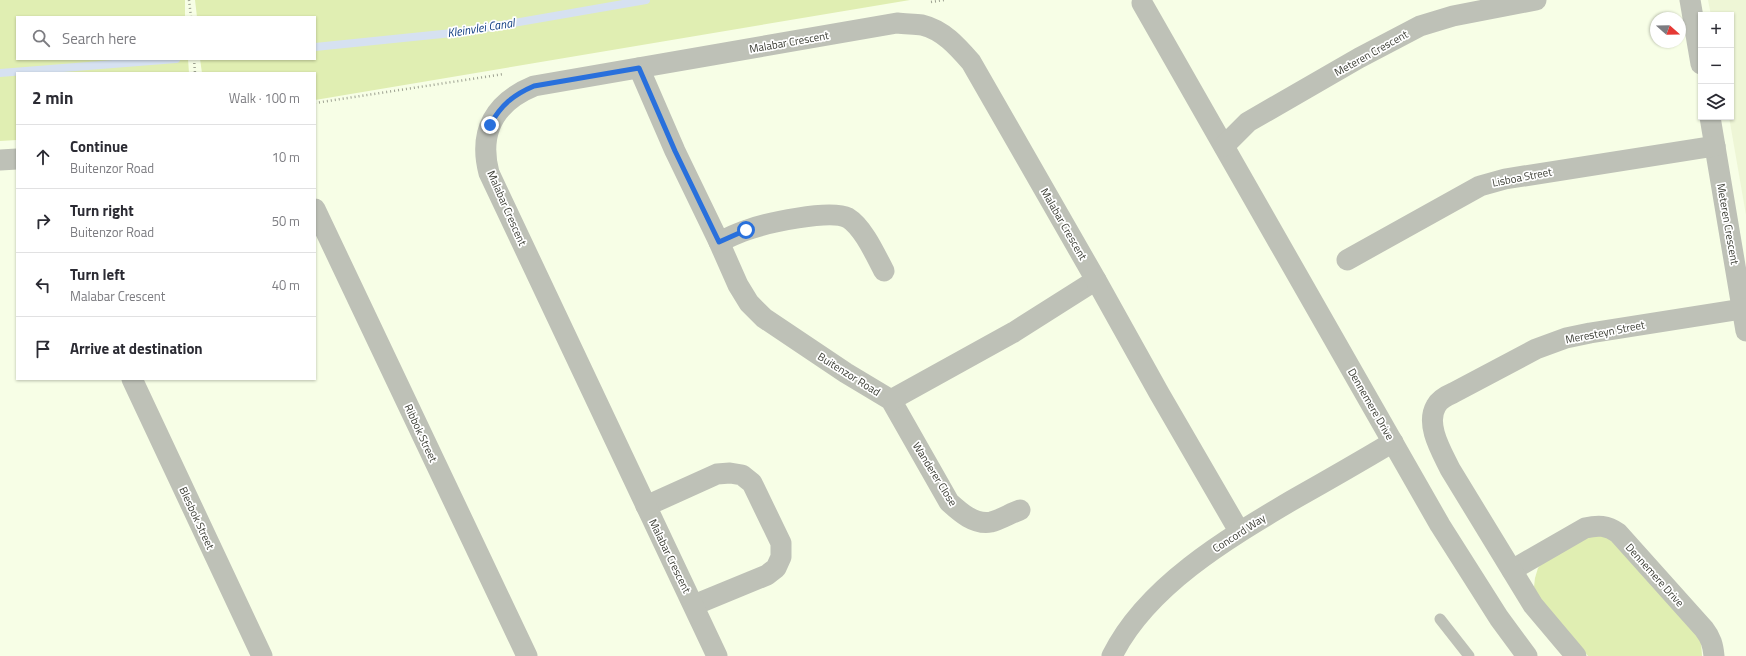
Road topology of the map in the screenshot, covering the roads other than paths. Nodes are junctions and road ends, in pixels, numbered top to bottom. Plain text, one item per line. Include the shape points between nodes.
1 (1536, 0) edge
2 (1690, 0) edge
3 (1142, 3) dead end
4 (1698, 48) edge
5 (639, 68) junction
6 (1711, 120) edge
7 (1224, 146) junction
8 (1715, 146) junction
9 (16, 159) edge
10 (0, 160) edge
11 (316, 211) edge
12 (719, 242) junction
13 (1347, 260) dead end
14 (884, 271) dead end
15 (1096, 280) junction
16 (1742, 309) junction
17 (1746, 331) edge
18 (132, 380) edge
19 (891, 400) junction
20 (1393, 442) junction
21 (646, 506) junction
22 (1020, 510) dead end
23 (1239, 531) junction
24 (1512, 570) junction
25 (694, 605) junction
26 (1440, 619) dead end
27 (262, 656) edge
28 (527, 656) edge
29 (717, 656) edge
30 (1112, 656) edge
31 (1470, 656) edge
32 (1527, 656) edge
33 (1576, 656) edge
34 (1714, 656) edge

1 - 7 street, Meteren Crescent via 1453,16 1420,26 1248,122
2 - 4 street
3 - 7 street, Dennemere Drive
5 - 12 street, Buitenzor Road
5 - 15 street, Malabar Crescent via 897,23 922,25 941,33 956,44 971,62
5 - 21 street, Malabar Crescent via 534,86 520,92 507,100 497,111 490,125 485,149 489,173
6 - 8 street, Meteren Crescent
7 - 20 street, Dennemere Drive
8 - 13 street, Lisboa Street via 1505,179 1480,186
8 - 16 street, Meteren Crescent
9 - 10 street
11 - 28 street, Ribbok Street
12 - 14 street via 770,223 836,215 848,218 860,229
12 - 19 street, Buitenzor Road via 738,285 749,303 764,318
15 - 19 street, Buitenzor Road via 1014,332
15 - 23 street, Malabar Crescent
16 - 17 street, Meteren Crescent
16 - 24 street, Meresteyn Street via 1566,338 1536,349 1441,400 1436,406 1432,421 1439,447
18 - 27 street, Blesbok Street
19 - 22 street, Wanderer Close via 949,502 962,515 990,522
20 - 23 street, Concord Way
20 - 32 street, Dennemere Drive via 1440,525 1499,618
21 - 25 street, Malabar Crescent
21 - 25 street, Malabar Crescent via 717,474 742,475 752,483 781,543 781,557 776,568 767,575
23 - 30 street, Concord Way via 1190,566 1154,599 1122,637
24 - 33 street via 1533,605
24 - 34 street, Dennemere Drive via 1585,528 1611,528 1704,629 1714,648
25 - 29 street, Malabar Crescent
26 - 31 lane

